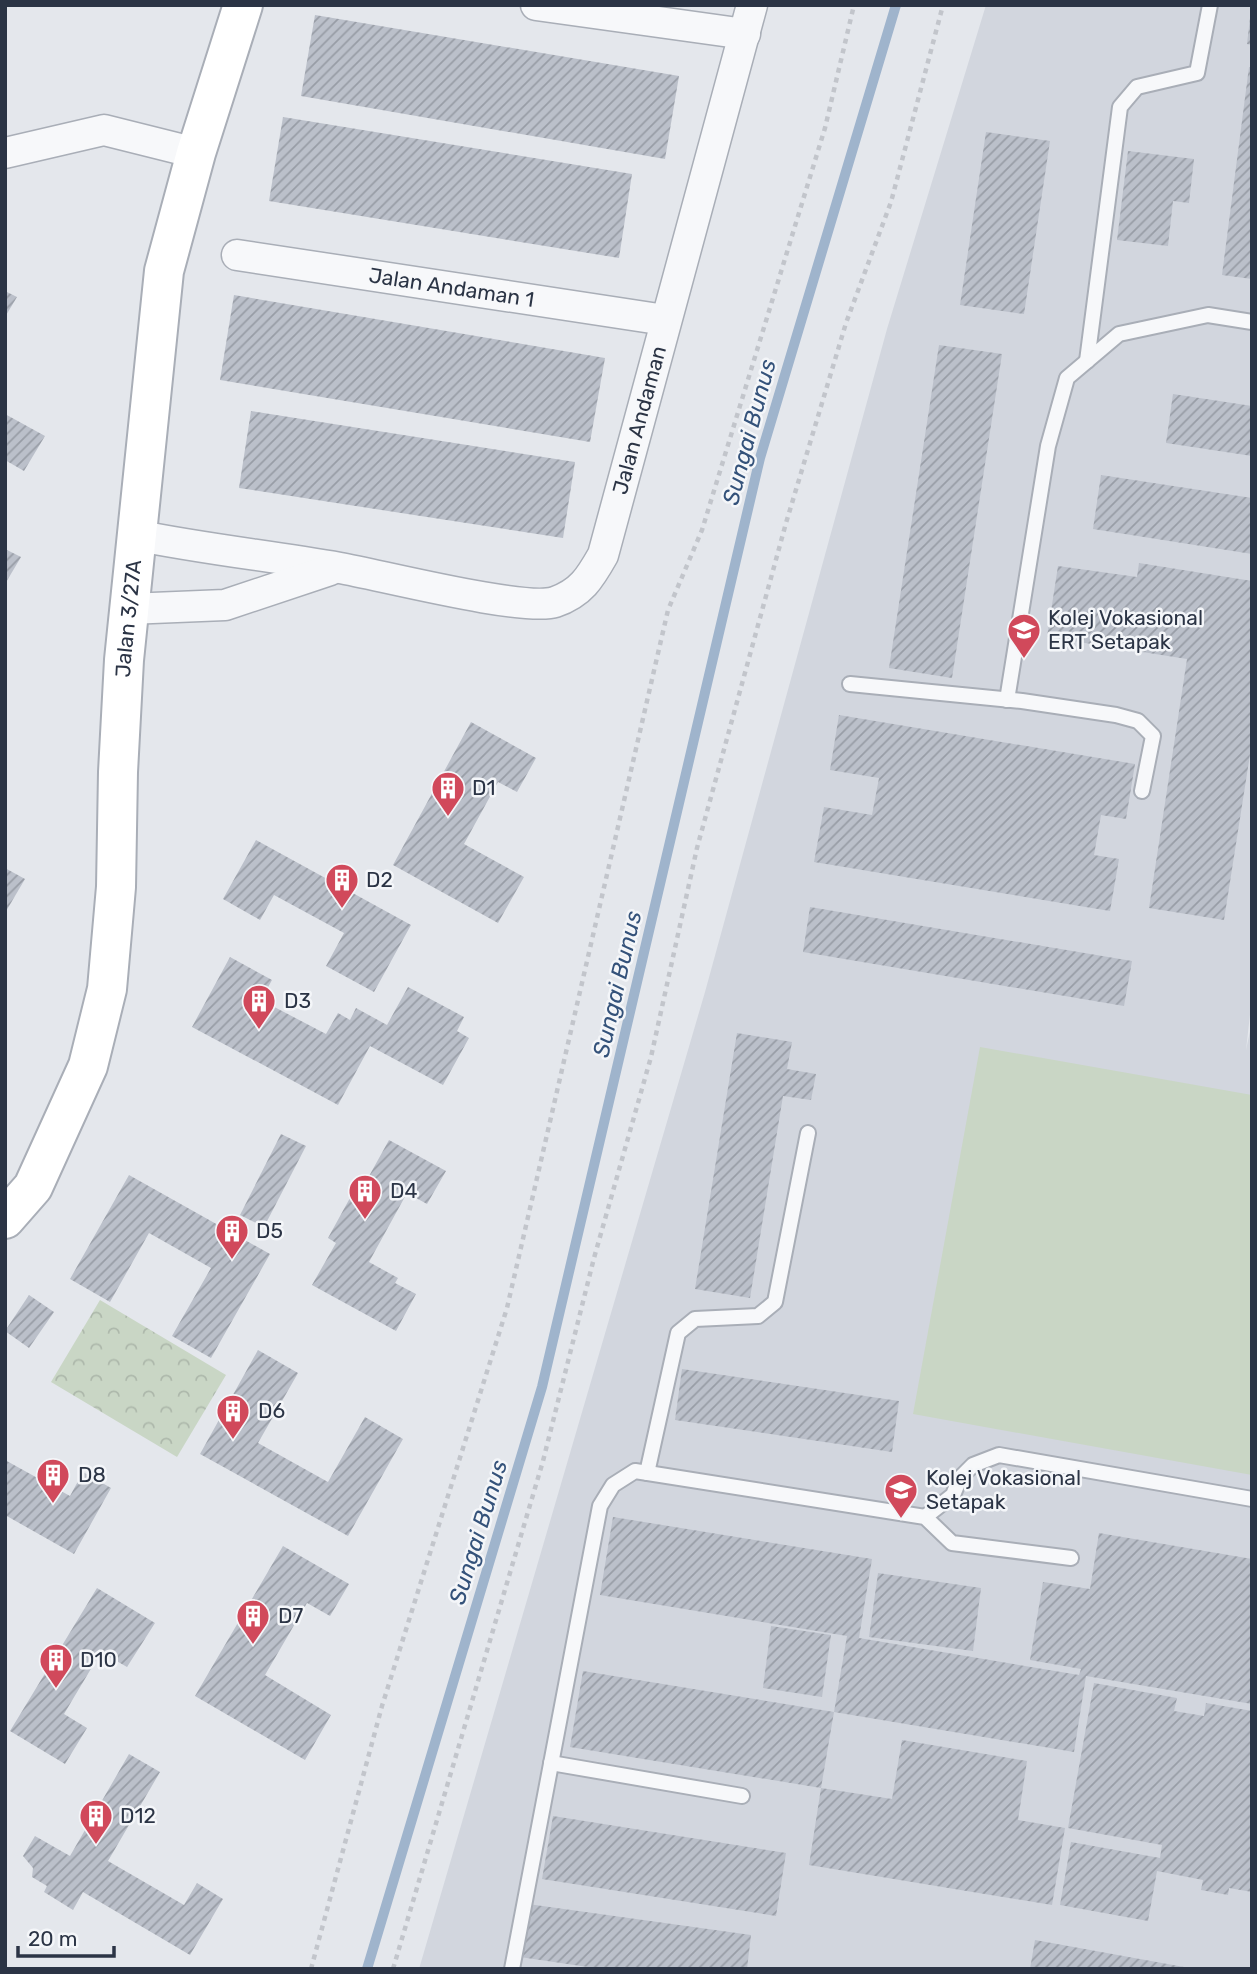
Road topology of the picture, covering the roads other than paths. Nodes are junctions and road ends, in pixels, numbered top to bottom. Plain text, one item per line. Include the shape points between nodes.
1 (243, 5) edge
2 (536, 5) edge
3 (752, 5) edge
4 (1210, 5) edge
5 (745, 34) junction
6 (5, 153) edge
7 (197, 153) junction
8 (237, 255) dead end
9 (665, 320) junction
10 (1252, 322) edge
11 (1087, 360) junction
12 (135, 535) junction
13 (337, 568) junction
14 (128, 610) junction
15 (850, 684) dead end
16 (1007, 700) junction
17 (1142, 791) dead end
18 (808, 1133) dead end
19 (5, 1219) edge
20 (647, 1473) junction
21 (1252, 1499) edge
22 (925, 1517) junction
23 (1071, 1558) dead end
24 (551, 1763) junction
25 (742, 1796) dead end
26 (512, 1969) edge

1 - 7 street, Jalan 3/27A
2 - 5 street
3 - 5 street, Jalan Andaman
4 - 11 lane via 1197,74 1137,87 1120,107
5 - 9 street, Jalan Andaman
6 - 7 street via 104,130
7 - 12 street, Jalan 3/27A via 164,271
8 - 9 street, Jalan Andaman 1
9 - 13 street, Jalan Andaman via 603,555 587,584 554,603 510,601
10 - 11 lane via 1208,315 1119,334
11 - 16 lane via 1067,378 1048,446
12 - 13 street, Jalan Andaman
12 - 14 street, Jalan 3/27A
13 - 14 street, Jalan Andaman via 225,605
14 - 19 street, Jalan 3/27A via 107,989 88,1066 33,1187
15 - 16 lane
16 - 17 lane via 1138,721 1153,736
18 - 20 lane via 775,1302 758,1316 695,1319 678,1333
20 - 22 lane
20 - 24 lane via 635,1471 613,1485 600,1506
21 - 22 lane via 999,1455 973,1465 960,1478 953,1495
22 - 23 lane via 952,1543
24 - 25 lane
24 - 26 lane

